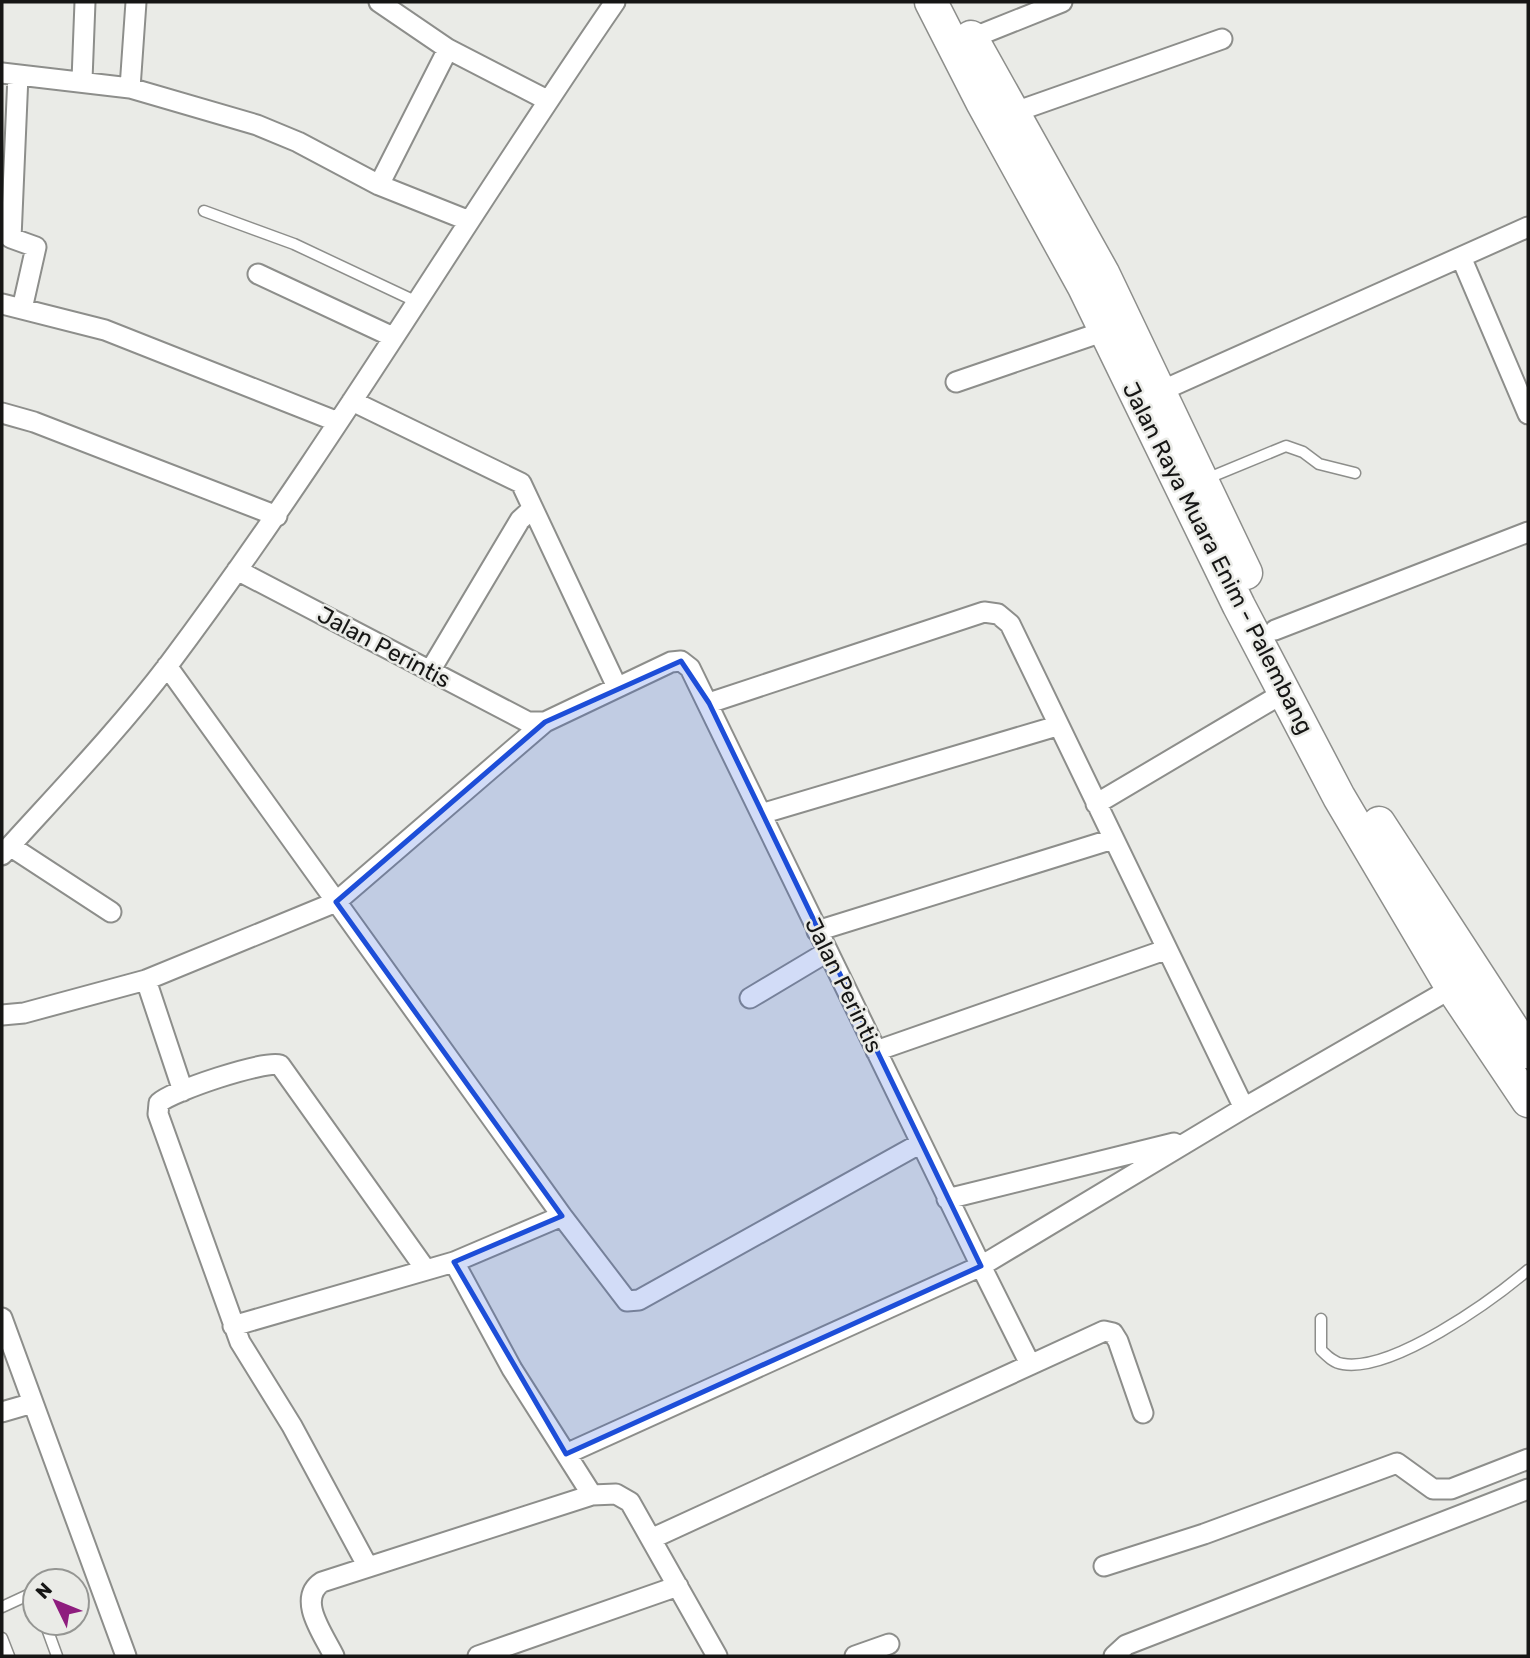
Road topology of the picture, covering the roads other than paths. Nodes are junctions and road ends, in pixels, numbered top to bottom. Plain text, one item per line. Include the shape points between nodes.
1 (85, 2) edge
2 (136, 2) edge
3 (379, 2) edge
4 (615, 2) edge
5 (931, 2) edge
6 (952, 2) edge
7 (1062, 2) edge
8 (972, 38) junction
9 (1222, 39) dead end
10 (448, 49) junction
11 (10, 74) edge
12 (82, 80) junction
13 (130, 88) junction
14 (547, 100) junction
15 (1015, 112) junction
16 (379, 185) junction
17 (204, 211) dead end
18 (467, 220) junction
19 (1528, 227) edge
20 (1461, 257) junction
21 (258, 274) dead end
22 (415, 301) junction
23 (2, 304) edge
24 (22, 309) junction
25 (1105, 331) junction
26 (393, 337) junction
27 (956, 382) dead end
28 (1149, 396) junction
29 (352, 401) junction
30 (2, 413) edge
31 (1528, 414) edge
32 (338, 422) junction
33 (1355, 472) dead end
34 (1202, 481) junction
35 (532, 509) junction
36 (277, 516) junction
37 (1528, 532) edge
38 (237, 570) junction
39 (1275, 631) junction
40 (167, 666) junction
41 (430, 671) junction
42 (617, 687) junction
43 (1285, 692) junction
44 (709, 703) junction
45 (545, 722) junction
46 (1057, 726) junction
47 (1096, 804) junction
48 (761, 814) junction
49 (1113, 839) junction
50 (6, 851) edge
51 (335, 902) junction
52 (111, 912) dead end
53 (817, 932) junction
54 (1165, 950) junction
55 (827, 952) junction
56 (146, 980) junction
57 (1452, 988) junction
58 (750, 998) dead end
59 (2, 1015) edge
60 (1489, 1017) junction
61 (876, 1051) junction
62 (1528, 1052) edge
63 (183, 1091) junction
64 (1528, 1101) edge
65 (1244, 1108) junction
66 (1192, 1139) junction
67 (921, 1143) junction
68 (947, 1199) junction
69 (562, 1216) junction
70 (454, 1262) junction
71 (981, 1266) junction
72 (426, 1270) junction
73 (1528, 1270) edge
74 (2, 1318) edge
75 (1321, 1319) dead end
76 (233, 1326) junction
77 (1030, 1364) junction
78 (33, 1403) junction
79 (2, 1412) edge
80 (1143, 1413) dead end
81 (565, 1454) junction
82 (1528, 1459) edge
83 (1528, 1489) edge
84 (592, 1495) junction
85 (653, 1538) junction
86 (1104, 1566) dead end
87 (368, 1567) junction
88 (678, 1586) junction
89 (21, 1598) edge
90 (2, 1607) edge
91 (50, 1637) edge
92 (2, 1638) edge
93 (889, 1644) dead end
94 (524, 1649) edge
95 (9, 1656) edge
96 (57, 1656) edge
97 (126, 1656) edge
98 (334, 1656) edge
99 (478, 1656) edge
100 (718, 1656) edge
101 (855, 1656) edge
102 (1114, 1656) edge

1 - 12 street
2 - 13 street
3 - 10 street
4 - 14 street
5 - 25 main road, Jalan Raya Muara Enim - Palembang
6 - 8 main road, Jalan Raya Muara Enim - Palembang
7 - 8 street
8 - 15 main road, Jalan Raya Muara Enim - Palembang
9 - 15 street
10 - 14 street
10 - 16 street
11 - 12 street
11 - 24 street via 11,238 36,247
12 - 13 street
13 - 16 street via 257,125
14 - 18 street
15 - 28 main road, Jalan Raya Muara Enim - Palembang via 1102,273
16 - 18 street
17 - 22 lane via 294,244
18 - 22 street
19 - 20 street
20 - 28 street
20 - 31 street
21 - 26 street
22 - 26 street
23 - 24 street
24 - 32 street via 105,330
25 - 27 street
25 - 28 main road, Jalan Raya Muara Enim - Palembang
26 - 29 street
28 - 34 main road, Jalan Raya Muara Enim - Palembang
28 - 43 main road, Jalan Raya Muara Enim - Palembang
29 - 32 street
29 - 35 street via 517,480 527,491
30 - 36 street
32 - 36 street
33 - 34 lane via 1319,464 1286,446
34 - 39 main road, Jalan Raya Muara Enim - Palembang
35 - 41 street via 520,520
35 - 42 street
36 - 38 street
37 - 39 street
38 - 40 street
38 - 41 street, Jalan Perintis
39 - 60 main road, Jalan Raya Muara Enim - Palembang
40 - 50 street
40 - 51 street
41 - 45 street, Jalan Perintis via 520,719
42 - 44 street, Jalan Perintis via 677,661 690,668
42 - 45 street, Jalan Perintis
43 - 47 street
43 - 57 main road, Jalan Raya Muara Enim - Palembang via 1339,797
44 - 46 street via 988,612 1003,616 1010,624
44 - 48 street, Jalan Perintis
45 - 51 street
46 - 47 street
46 - 48 street
47 - 49 street
48 - 53 street, Jalan Perintis
49 - 53 street
49 - 54 street
50 - 52 street
51 - 56 street
51 - 69 street
53 - 55 street, Jalan Perintis
54 - 61 street
54 - 65 street
55 - 58 street
55 - 61 street, Jalan Perintis
56 - 59 street
56 - 63 street
57 - 60 main road, Jalan Raya Muara Enim - Palembang
57 - 65 street
60 - 62 main road, Jalan Raya Muara Enim - Palembang
60 - 64 main road, Jalan Raya Muara Enim - Palembang
61 - 67 street, Jalan Perintis
63 - 72 street via 268,1064 280,1065
63 - 76 street via 162,1100 158,1114
65 - 66 street
66 - 68 street
66 - 71 street
67 - 68 street, Jalan Perintis
67 - 69 street via 639,1300 627,1301
68 - 71 street, Jalan Perintis
69 - 70 street
70 - 72 street
70 - 81 street
71 - 77 street, Jalan Perintis
71 - 81 street
72 - 76 street
73 - 75 lane via 1445,1330 1368,1364 1342,1364 1329,1358 1321,1350
74 - 78 street
76 - 87 street
77 - 80 street via 1095,1333 1113,1333
77 - 85 street
78 - 79 street
78 - 97 street
81 - 84 street
82 - 86 street via 1451,1489 1433,1489 1397,1463
83 - 102 street via 1126,1645
84 - 85 street via 616,1494 630,1502
84 - 87 street
85 - 88 street
87 - 98 street via 328,1579 312,1592 310,1607
88 - 94 street
88 - 100 street
89 - 90 lane
91 - 96 lane
92 - 95 lane
93 - 101 street
94 - 99 street

